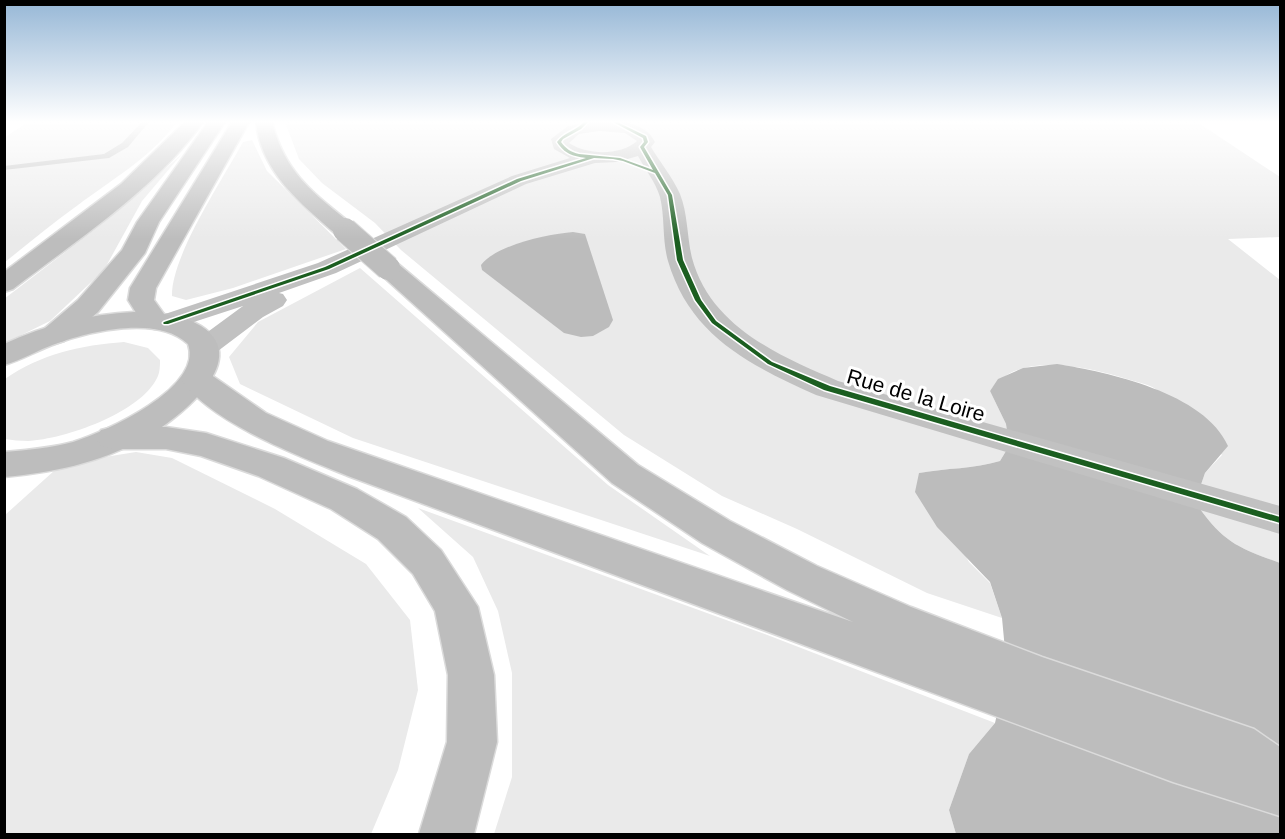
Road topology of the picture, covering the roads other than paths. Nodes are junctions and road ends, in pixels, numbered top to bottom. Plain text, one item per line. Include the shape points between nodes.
1 (62, 161) edge
2 (157, 161) edge
3 (189, 161) edge
4 (217, 161) edge
5 (278, 161) edge
6 (549, 161) edge
7 (586, 161) edge
8 (615, 161) edge
9 (650, 161) edge
10 (4, 168) edge
11 (657, 174) junction
12 (519, 180) junction
13 (327, 268) junction
14 (4, 284) edge
15 (161, 322) junction
16 (54, 335) junction
17 (4, 356) edge
18 (200, 364) junction
19 (113, 438) junction
20 (40, 461) junction
21 (4, 465) edge
22 (4, 487) edge
23 (1281, 520) edge
24 (926, 651) junction
25 (1281, 778) edge
26 (1281, 790) edge
27 (447, 834) edge

1 - 10 lane
2 - 14 main road
3 - 16 main road via 127,261 88,306
4 - 15 main road via 143,288 141,300
5 - 24 main road, bridge via 309,200 625,474 672,506
6 - 12 street
7 - 12 street
8 - 11 street
9 - 11 street, Rue de la Loire
11 - 23 street, Rue de la Loire via 670,195 680,260 689,283 714,322 770,363 827,388
12 - 13 street
13 - 15 street
13 - 18 street via 253,311
15 - 16 main road via 108,323
15 - 18 main road via 191,332
16 - 17 main road
18 - 19 main road via 165,410
18 - 24 main road via 232,408 294,441 361,467
19 - 20 main road
19 - 27 main road via 166,438 206,445 271,467 344,499 392,528 427,562 456,607 471,675 472,742
20 - 21 main road
20 - 22 main road
24 - 25 main road via 1042,680 1236,747
24 - 26 main road via 1173,756

